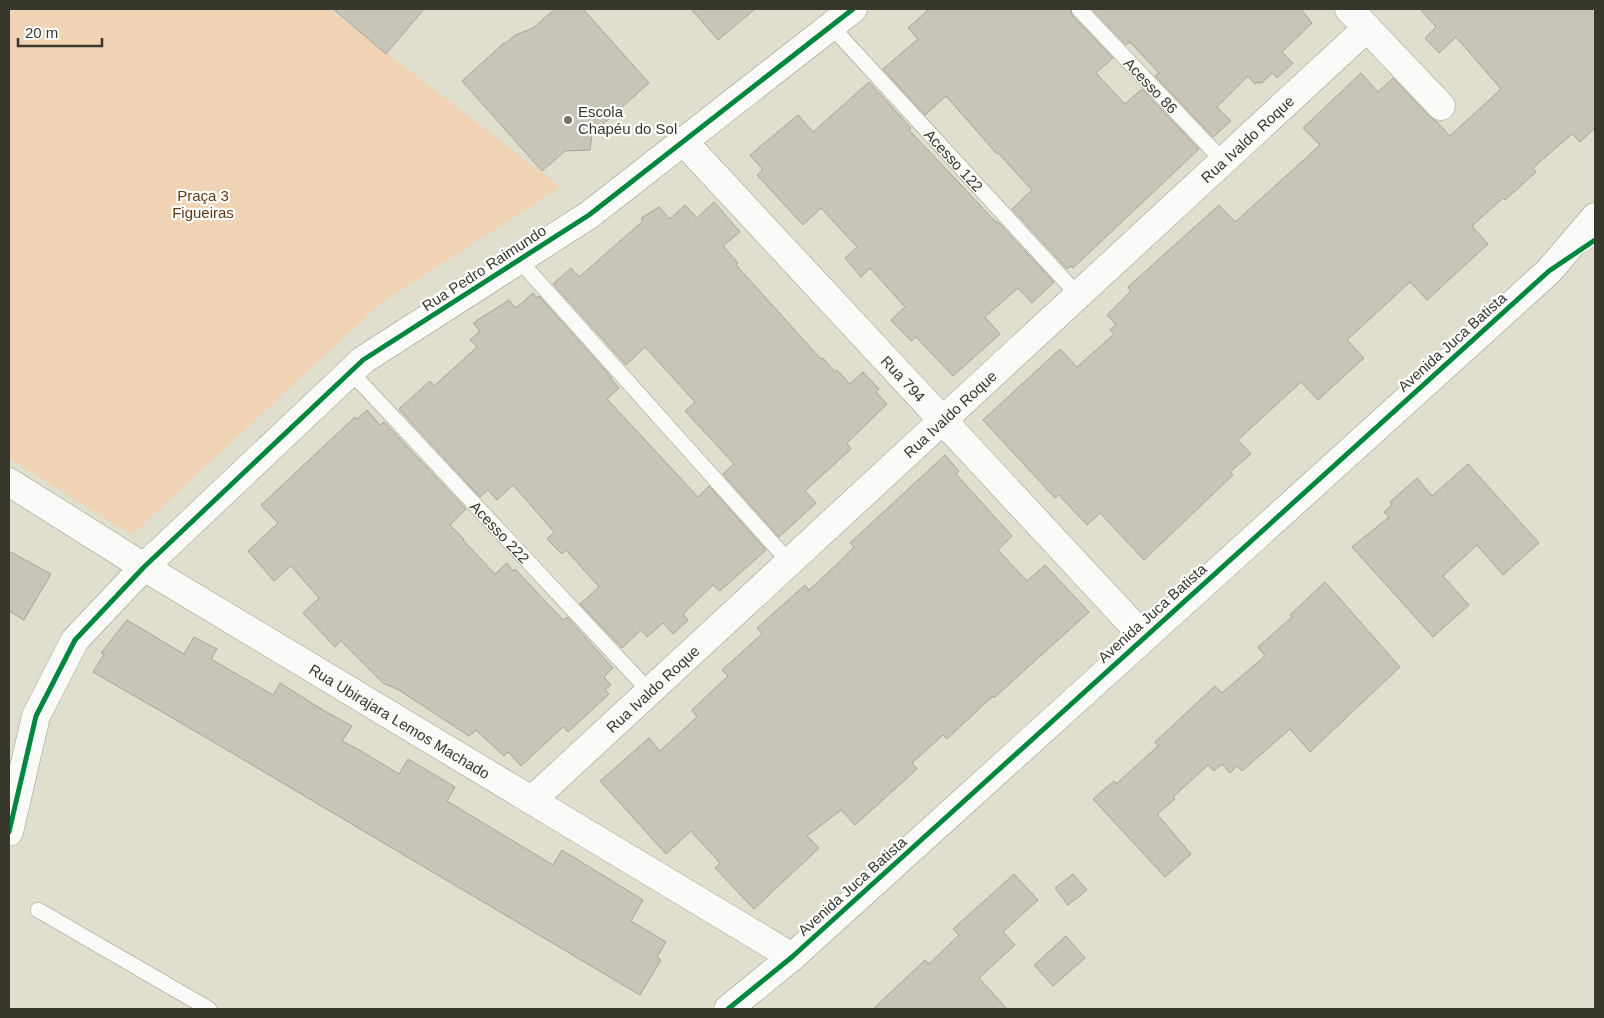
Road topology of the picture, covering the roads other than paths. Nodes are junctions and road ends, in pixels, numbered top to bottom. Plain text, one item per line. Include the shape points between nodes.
1 (853, 9) edge
2 (1079, 9) edge
3 (1358, 18) edge
4 (831, 26) junction
5 (1441, 106) dead end
6 (683, 141) junction
7 (1223, 161) junction
8 (1595, 217) edge
9 (1595, 240) edge
10 (519, 260) junction
11 (1549, 271) junction
12 (1078, 295) junction
13 (350, 372) junction
14 (942, 420) junction
15 (9, 482) edge
16 (790, 562) junction
17 (144, 567) junction
18 (1144, 637) junction
19 (649, 691) junction
20 (532, 800) junction
21 (9, 832) edge
22 (38, 910) dead end
23 (792, 957) junction
24 (209, 1009) edge
25 (728, 1009) edge

1 - 4 street, Rua Pedro Raimundo
2 - 7 lane, Acesso 86
3 - 5 street
3 - 7 street, Rua Ivaldo Roque
4 - 6 street, Rua Pedro Raimundo
4 - 12 lane, Acesso 122
6 - 10 street, Rua Pedro Raimundo via 589,215
6 - 14 street, Rua 794
7 - 12 street, Rua Ivaldo Roque
8 - 11 street, Avenida Juca Batista
9 - 11 street, Avenida Juca Batista
10 - 13 street, Rua Pedro Raimundo via 363,360
10 - 16 lane
11 - 18 street, Avenida Juca Batista
12 - 14 street, Rua Ivaldo Roque
13 - 17 street, Rua Pedro Raimundo
13 - 19 lane, Acesso 222
14 - 16 street, Rua Ivaldo Roque
14 - 18 street, Rua 794
15 - 17 street, Rua Ubirajara Lemos Machado
16 - 19 street, Rua Ivaldo Roque
17 - 20 street, Rua Ubirajara Lemos Machado
17 - 21 street, Rua Pedro Raimundo via 75,640 40,708
18 - 23 street, Avenida Juca Batista
19 - 20 street, Rua Ivaldo Roque
20 - 23 street, Rua Ubirajara Lemos Machado
22 - 24 lane
23 - 25 street, Avenida Juca Batista

